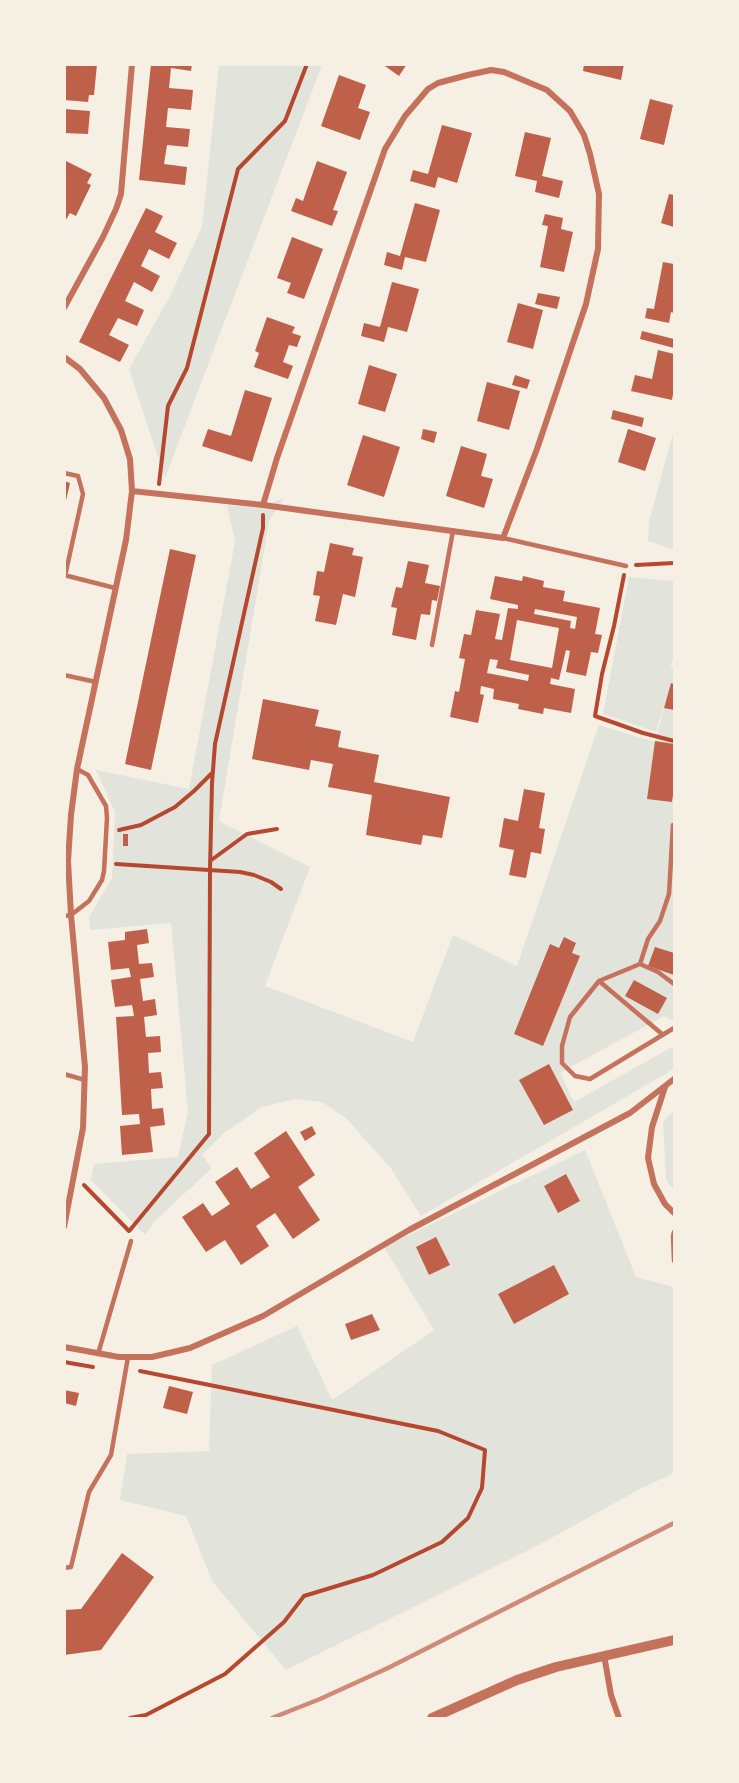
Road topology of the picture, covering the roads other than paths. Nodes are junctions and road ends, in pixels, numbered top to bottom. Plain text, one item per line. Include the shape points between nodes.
1 (132, 64) edge
2 (64, 308) edge
3 (64, 357) edge
4 (64, 473) edge
5 (132, 491) junction
6 (263, 506) junction
7 (453, 531) junction
8 (503, 538) junction
9 (626, 566) road end
10 (65, 575) edge
11 (115, 588) junction
12 (432, 645) dead end
13 (64, 675) edge
14 (96, 682) junction
15 (77, 769) junction
16 (68, 803) edge
17 (673, 825) dead end
18 (68, 915) edge
19 (640, 964) junction
20 (599, 981) junction
21 (675, 984) edge
22 (675, 1028) edge
23 (662, 1034) junction
24 (64, 1074) edge
25 (675, 1079) edge
26 (85, 1080) junction
27 (665, 1086) junction
28 (675, 1213) edge
29 (64, 1227) edge
30 (675, 1232) edge
31 (131, 1240) road end
32 (675, 1261) edge
33 (64, 1347) edge
34 (98, 1354) junction
35 (128, 1357) junction
36 (64, 1568) edge
37 (675, 1640) edge
38 (604, 1655) junction
39 (432, 1719) edge
40 (620, 1719) edge

1 - 2 street via 121,194 103,237
3 - 5 street via 80,369 104,398 121,430 130,459
4 - 10 lane via 78,476 83,494
5 - 6 street
5 - 11 street
6 - 7 street
6 - 8 street via 394,132 428,89 455,78 496,70 548,90 570,111 587,145 599,194 598,249 586,304
7 - 8 street
7 - 12 lane
8 - 9 lane
10 - 11 lane
11 - 14 street
13 - 14 lane
14 - 15 street
15 - 16 street
15 - 18 lane via 88,776 106,806 105,863 102,880 89,901
16 - 18 street
17 - 19 lane via 669,894
18 - 26 street
19 - 20 lane
19 - 21 lane
20 - 23 lane
20 - 23 lane via 570,1017 562,1046 562,1063 575,1076 590,1079
22 - 23 lane
24 - 26 lane
25 - 27 street
26 - 29 street via 83,1128
27 - 28 street via 652,1127 648,1158 654,1184
27 - 35 street via 630,1113 409,1230 263,1316 190,1348 152,1357
30 - 32 lane
31 - 34 lane
33 - 34 street
34 - 35 street
35 - 36 lane via 111,1455 89,1492 71,1567
37 - 38 street
38 - 39 street via 517,1680
38 - 40 street

